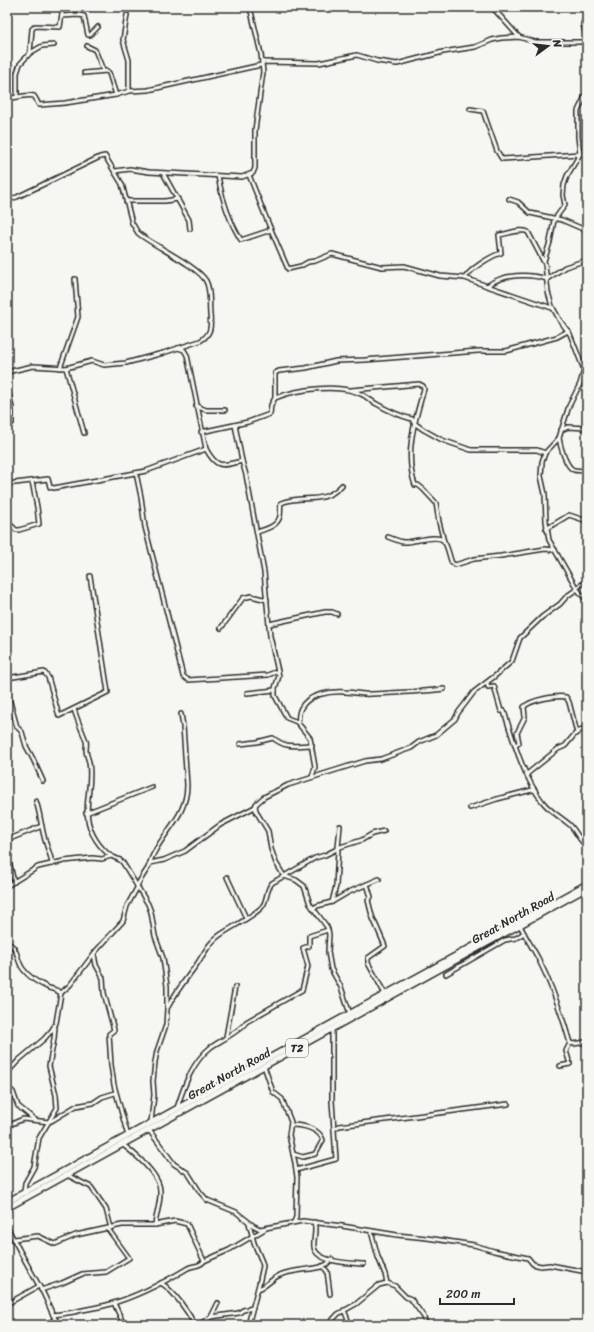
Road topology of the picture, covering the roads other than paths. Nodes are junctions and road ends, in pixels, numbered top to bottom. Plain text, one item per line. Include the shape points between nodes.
1 (63, 7) edge
2 (250, 7) edge
3 (492, 7) edge
4 (586, 7) edge
5 (587, 13) edge
6 (127, 15) dead end
7 (62, 16) junction
8 (98, 26) dead end
9 (519, 37) junction
10 (586, 42) edge
11 (54, 45) dead end
12 (87, 46) dead end
13 (587, 52) edge
14 (30, 53) junction
15 (262, 62) junction
16 (103, 70) junction
17 (84, 73) dead end
18 (128, 92) junction
19 (587, 92) edge
20 (116, 95) junction
21 (17, 97) junction
22 (7, 99) edge
23 (470, 109) dead end
24 (580, 154) junction
25 (115, 171) junction
26 (163, 173) junction
27 (249, 175) junction
28 (218, 176) junction
29 (178, 199) junction
30 (509, 199) dead end
31 (7, 200) edge
32 (126, 201) junction
33 (555, 218) junction
34 (190, 229) dead end
35 (271, 230) junction
36 (587, 234) edge
37 (587, 260) edge
38 (544, 261) junction
39 (465, 278) junction
40 (75, 279) dead end
41 (547, 280) junction
42 (487, 286) junction
43 (552, 308) junction
44 (568, 331) junction
45 (178, 348) junction
46 (60, 368) junction
47 (66, 368) junction
48 (7, 372) edge
49 (585, 373) edge
50 (7, 385) edge
51 (349, 391) junction
52 (275, 398) junction
53 (196, 406) junction
54 (225, 410) dead end
55 (12, 423) dead end
56 (414, 423) junction
57 (235, 425) junction
58 (587, 428) edge
59 (561, 430) junction
60 (202, 432) junction
61 (84, 433) dead end
62 (559, 438) junction
63 (206, 449) junction
64 (545, 452) junction
65 (242, 461) junction
66 (587, 472) edge
67 (136, 473) junction
68 (32, 481) junction
69 (7, 484) edge
70 (342, 485) dead end
71 (587, 521) edge
72 (9, 523) dead end
73 (546, 529) junction
74 (257, 532) junction
75 (388, 537) dead end
76 (444, 542) junction
77 (555, 550) junction
78 (90, 576) dead end
79 (587, 581) edge
80 (576, 588) junction
81 (587, 594) edge
82 (582, 595) junction
83 (267, 600) junction
84 (587, 601) edge
85 (337, 614) dead end
86 (269, 624) junction
87 (221, 628) dead end
88 (278, 671) junction
89 (7, 678) edge
90 (487, 682) junction
91 (444, 689) dead end
92 (275, 690) junction
93 (7, 691) edge
94 (247, 693) dead end
95 (74, 709) junction
96 (181, 714) dead end
97 (298, 723) junction
98 (587, 726) edge
99 (577, 733) junction
100 (240, 744) dead end
101 (312, 745) junction
102 (515, 745) junction
103 (527, 774) junction
104 (312, 777) junction
105 (43, 781) dead end
106 (152, 787) dead end
107 (535, 790) junction
108 (36, 801) dead end
109 (255, 806) junction
110 (470, 808) dead end
111 (86, 813) junction
112 (42, 826) junction
113 (340, 826) dead end
114 (384, 831) dead end
115 (7, 840) edge
116 (587, 846) edge
117 (339, 848) junction
118 (7, 853) edge
119 (111, 856) junction
120 (51, 858) junction
121 (60, 862) junction
122 (150, 863) junction
123 (52, 864) junction
124 (284, 876) junction
125 (227, 877) dead end
126 (379, 879) dead end
127 (14, 882) junction
128 (367, 884) junction
129 (587, 884) edge
130 (7, 886) edge
131 (137, 887) junction
132 (587, 888) edge
133 (332, 902) junction
134 (313, 908) junction
135 (246, 918) junction
136 (519, 923) junction
137 (328, 930) junction
138 (524, 933) junction
139 (7, 943) edge
140 (94, 954) junction
141 (446, 974) dead end
142 (235, 987) dead end
143 (61, 993) junction
144 (385, 994) junction
145 (168, 1009) junction
146 (351, 1016) junction
147 (54, 1026) junction
148 (332, 1029) junction
149 (226, 1037) junction
150 (570, 1043) junction
151 (587, 1044) edge
152 (264, 1066) junction
153 (560, 1066) dead end
154 (7, 1073) edge
155 (7, 1086) edge
156 (115, 1093) junction
157 (508, 1104) dead end
158 (177, 1108) junction
159 (34, 1120) junction
160 (49, 1122) junction
161 (291, 1125) junction
162 (7, 1126) edge
163 (149, 1126) junction
164 (334, 1128) junction
165 (128, 1136) junction
166 (122, 1144) junction
167 (293, 1154) junction
168 (296, 1170) junction
169 (67, 1175) junction
170 (24, 1192) junction
171 (7, 1202) edge
172 (7, 1208) edge
173 (248, 1221) junction
174 (294, 1222) junction
175 (314, 1222) junction
176 (155, 1225) junction
177 (7, 1226) edge
178 (109, 1228) junction
179 (266, 1228) junction
180 (371, 1231) junction
181 (253, 1237) junction
182 (14, 1239) junction
183 (332, 1260) junction
184 (204, 1261) junction
185 (364, 1264) dead end
186 (322, 1266) junction
187 (587, 1272) edge
188 (161, 1283) junction
189 (387, 1283) junction
190 (40, 1288) junction
191 (258, 1289) junction
192 (330, 1294) dead end
193 (114, 1303) junction
194 (218, 1303) dead end
195 (7, 1304) edge
196 (253, 1308) junction
197 (344, 1310) junction
198 (53, 1315) junction
199 (211, 1317) junction
200 (55, 1319) junction
201 (46, 1325) edge
202 (59, 1325) edge
203 (124, 1325) edge
204 (195, 1325) edge
205 (198, 1325) edge
206 (248, 1325) edge
207 (328, 1325) edge
208 (350, 1325) edge
209 (426, 1325) edge

1 - 7 street
2 - 15 street
3 - 9 street
4 - 5 street
5 - 10 street via 583,24
6 - 18 street via 123,40 129,60
7 - 8 street via 84,16 88,35
7 - 14 street via 60,27 33,27
9 - 10 street via 535,42
9 - 15 street via 496,38 479,46 396,64 357,56 319,63
10 - 13 street
11 - 14 street via 42,46
12 - 16 street via 97,53
14 - 21 street via 18,68
15 - 18 street via 260,65 231,72
15 - 27 street via 263,72 255,130 254,171
16 - 17 street
16 - 20 street via 109,73
18 - 20 street
19 - 24 street via 578,111
20 - 21 street via 65,104 40,105 33,96
21 - 22 street
23 - 24 street via 483,111 502,159
24 - 33 street via 565,181 565,205
25 - 26 street via 130,169
25 - 31 street via 108,159 103,156
25 - 32 street via 122,184
26 - 28 street
26 - 29 street
27 - 28 street
27 - 35 street
28 - 35 street via 228,213 241,240
29 - 32 street
29 - 34 street via 189,220
30 - 33 street via 518,202 530,213
32 - 45 street via 132,223 138,233 194,269 204,277 207,284 210,331 207,337 200,341
33 - 36 street via 580,228
33 - 38 street
35 - 39 street via 288,268 301,266 332,254 382,267 404,266 440,276
37 - 41 street via 565,267
38 - 39 street via 528,232 520,230 498,235 501,253 486,259
38 - 41 street
39 - 42 street
40 - 46 street via 78,317
41 - 42 street via 537,276 516,276 500,279
41 - 43 street
42 - 43 street
43 - 44 street
44 - 49 street
44 - 52 street via 557,337 506,352 478,351 336,361 279,371 274,375
45 - 47 street via 135,361 104,365 92,361
45 - 53 street via 184,350 187,355
46 - 47 street
46 - 48 street via 33,366
47 - 61 street
49 - 59 street
50 - 55 street
51 - 52 street via 324,388
51 - 56 street via 362,394 381,407 412,419
51 - 56 street via 421,384 424,389
52 - 57 street via 271,403 269,416
53 - 54 street via 206,410
53 - 60 street
56 - 64 street via 442,440 471,450
56 - 76 street via 410,459 412,476 415,485 420,486 436,502
57 - 60 street
57 - 65 street
58 - 59 street via 568,427
59 - 62 street
60 - 63 street
62 - 64 street
62 - 66 street via 570,468
63 - 65 street via 217,464 228,465
63 - 67 street
64 - 73 street via 541,468
65 - 74 street
67 - 68 street via 54,488 50,487 48,479
67 - 88 street via 148,542 183,676 188,680 231,678 268,675
68 - 69 street
68 - 72 street via 39,524 16,530
70 - 74 street via 333,494 324,497 281,503 281,515 275,524
71 - 73 street via 569,515
73 - 77 street
74 - 83 street
75 - 76 street via 402,542 437,538
76 - 77 street via 455,565 474,559 545,549
77 - 80 street
78 - 95 street via 108,692
79 - 80 street
80 - 82 street
80 - 90 street via 520,638 512,661
81 - 82 street
82 - 84 street
83 - 86 street
83 - 87 street via 251,596 243,598
85 - 86 street via 325,612
86 - 88 street
88 - 92 street
89 - 95 street via 44,672 48,677 58,715
90 - 102 street via 488,687 494,686
90 - 104 street via 472,694 454,720 436,735 381,759 365,761
91 - 97 street via 365,695 346,692 323,694 311,698 303,705
92 - 94 street
92 - 97 street via 276,699 287,718
93 - 105 street via 18,727
95 - 111 street via 86,744 90,766
96 - 122 street via 187,793 181,812
97 - 101 street via 310,738
98 - 99 street
99 - 102 street via 566,698 538,700 524,707 525,717 517,731 519,743
99 - 103 street via 565,746
100 - 101 street via 273,738 284,745
101 - 104 street via 315,767
102 - 103 street
103 - 107 street
104 - 109 street via 284,786 258,801
106 - 111 street
107 - 110 street via 502,797
107 - 116 street via 544,803 570,826
108 - 112 street
109 - 122 street via 220,825 185,851
109 - 124 street via 268,831 273,857
111 - 119 street via 94,837
112 - 115 street
112 - 120 street
113 - 117 street
114 - 117 street
117 - 124 street
117 - 133 street
118 - 127 street
119 - 121 street
119 - 131 street via 123,863
120 - 121 street
120 - 123 street
121 - 123 street
122 - 131 street
123 - 127 street via 35,869
124 - 134 street via 304,886
124 - 135 street via 269,886 262,907
125 - 135 street
126 - 128 street
127 - 130 street
128 - 133 street
128 - 144 street via 372,916 385,945 368,958 368,963
129 - 136 highway, Great North Road / T2
131 - 140 street via 127,906 123,921
131 - 145 street via 151,912 155,936 163,958
132 - 136 highway, Great North Road / T2
133 - 134 street
134 - 137 street
135 - 145 street via 220,934 208,946 175,994
136 - 138 street
136 - 144 highway, Great North Road / T2
136 - 146 highway, Great North Road / T2
137 - 146 street via 331,969 341,987
137 - 149 street via 309,936 308,946 303,948 308,966 302,990 246,1022
138 - 141 street via 505,940
138 - 150 street via 547,976
139 - 143 street via 14,947 26,972
140 - 143 street
140 - 156 street via 103,978 104,993 114,1030 109,1036
142 - 149 street
143 - 147 street
144 - 146 highway, Great North Road / T2
145 - 163 street via 155,1062 154,1095
146 - 148 highway, Great North Road / T2
146 - 158 highway, Great North Road / T2
147 - 154 street via 48,1035
147 - 160 street via 49,1066 57,1108
148 - 152 highway, Great North Road / T2
148 - 164 street
149 - 158 street via 196,1062
150 - 151 street
150 - 153 street via 566,1051 570,1064
152 - 161 street via 273,1092 282,1099
152 - 163 highway, Great North Road / T2
155 - 159 street via 13,1092 18,1106
156 - 160 street via 93,1103 76,1106
156 - 165 street
157 - 164 street
158 - 163 highway, Great North Road / T2
159 - 160 street
159 - 162 street via 18,1120
160 - 170 street via 39,1138 34,1167 25,1183
161 - 167 street via 289,1134
161 - 167 street via 302,1125 317,1131 323,1140 315,1154 303,1157
163 - 165 highway, Great North Road / T2
163 - 166 highway, Great North Road / T2
163 - 173 street via 174,1164 190,1176 207,1200 236,1212
164 - 168 street via 336,1159
165 - 170 highway, Great North Road / T2
166 - 169 highway, Great North Road / T2
166 - 176 street via 146,1166 159,1185
167 - 168 street
168 - 174 street
169 - 172 highway, Great North Road / T2
169 - 178 street via 91,1186 106,1209
170 - 171 highway, Great North Road / T2
173 - 179 street via 257,1228
173 - 181 street
174 - 175 street
174 - 179 street
175 - 180 street
175 - 183 street via 315,1252 322,1258
176 - 178 street via 122,1225
176 - 184 street via 175,1221 187,1224
177 - 182 street
178 - 182 street via 76,1235 56,1244 38,1236
178 - 190 street via 129,1258 106,1272 82,1274 62,1283
179 - 181 street
180 - 187 street via 474,1245 528,1258 533,1264 541,1266 550,1265
180 - 189 street
181 - 184 street
181 - 191 street via 262,1262
182 - 190 street
183 - 185 street
183 - 186 street
184 - 188 street
186 - 191 street via 280,1275
186 - 192 street via 327,1271
188 - 193 street
188 - 204 street via 188,1313
189 - 197 street via 379,1285 356,1304
189 - 209 street via 395,1286 414,1302
190 - 195 street
190 - 198 street
191 - 196 street
193 - 198 street
193 - 203 street
194 - 199 street
196 - 199 street
196 - 206 street
197 - 207 street
197 - 208 street
198 - 200 street
199 - 205 street
200 - 201 street
200 - 202 street

